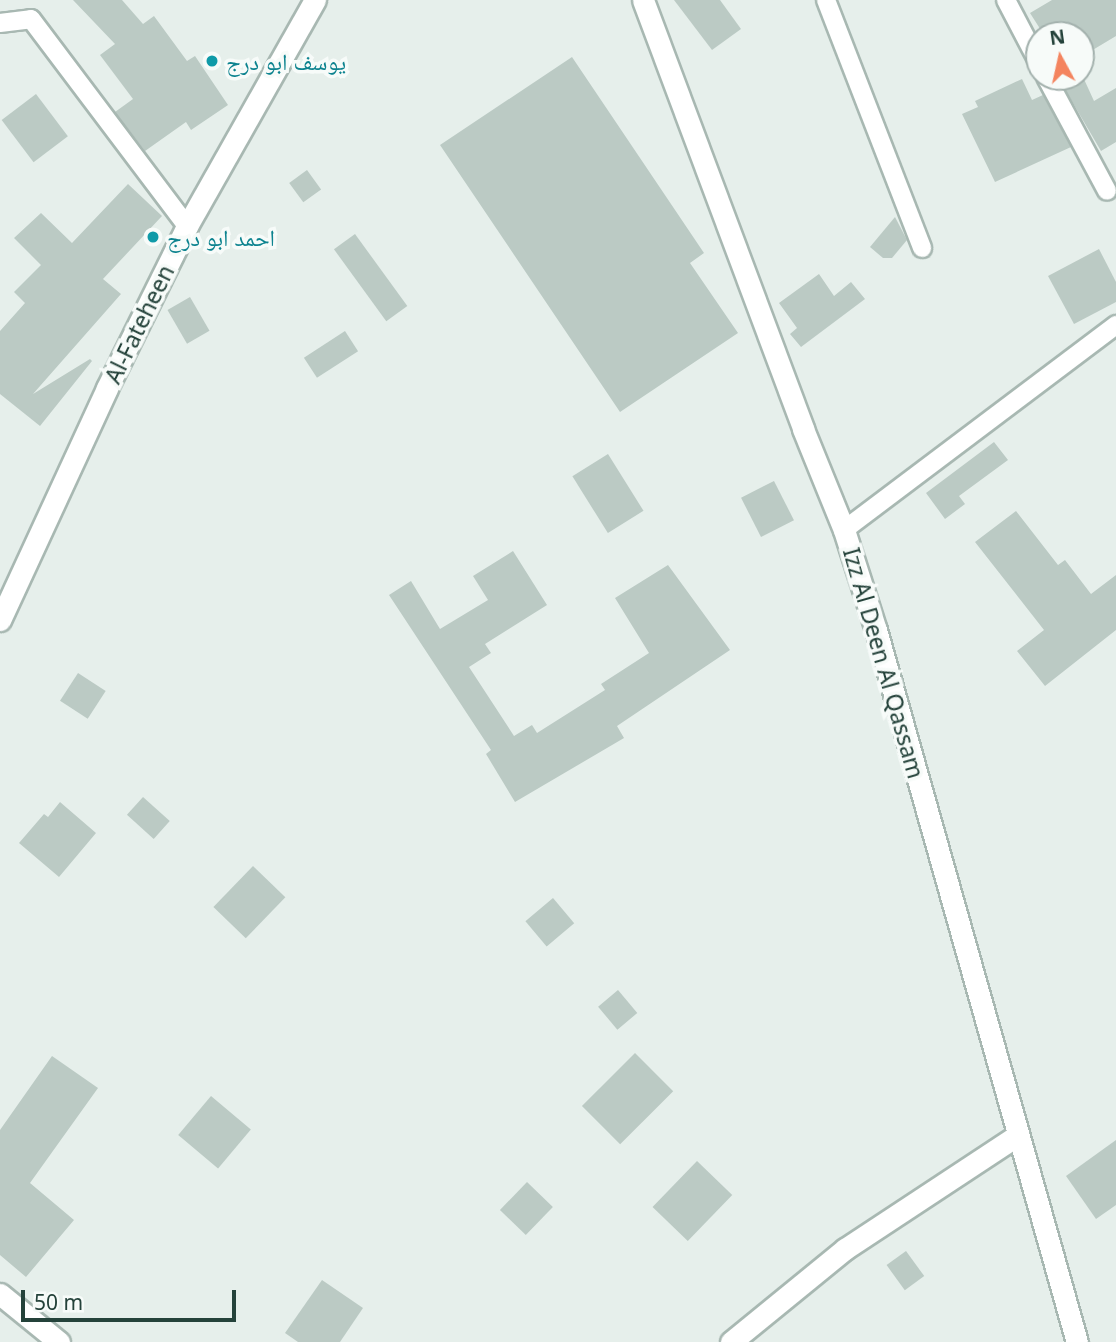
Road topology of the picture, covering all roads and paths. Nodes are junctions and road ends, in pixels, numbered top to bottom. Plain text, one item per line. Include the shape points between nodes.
1 (315, 0) edge
2 (643, 0) edge
3 (826, 0) edge
4 (1006, 0) edge
5 (0, 23) edge
6 (1025, 36) edge
7 (1053, 91) edge
8 (1107, 191) dead end
9 (187, 226) junction
10 (922, 248) dead end
11 (1116, 325) edge
12 (844, 530) junction
13 (0, 620) edge
14 (1018, 1135) junction
15 (0, 1294) edge
16 (59, 1342) edge
17 (731, 1342) edge
18 (1077, 1342) edge

1 - 9 street, Al-Fateheen
2 - 12 street, Izz Al Deen Al Qassam
3 - 10 lane
4 - 6 lane
5 - 9 lane via 31,19
7 - 8 lane
9 - 13 street, Al-Fateheen
11 - 12 lane
12 - 14 street, Izz Al Deen Al Qassam
14 - 17 street via 845,1249
14 - 18 street, Izz Al Deen Al Qassam
15 - 16 street

